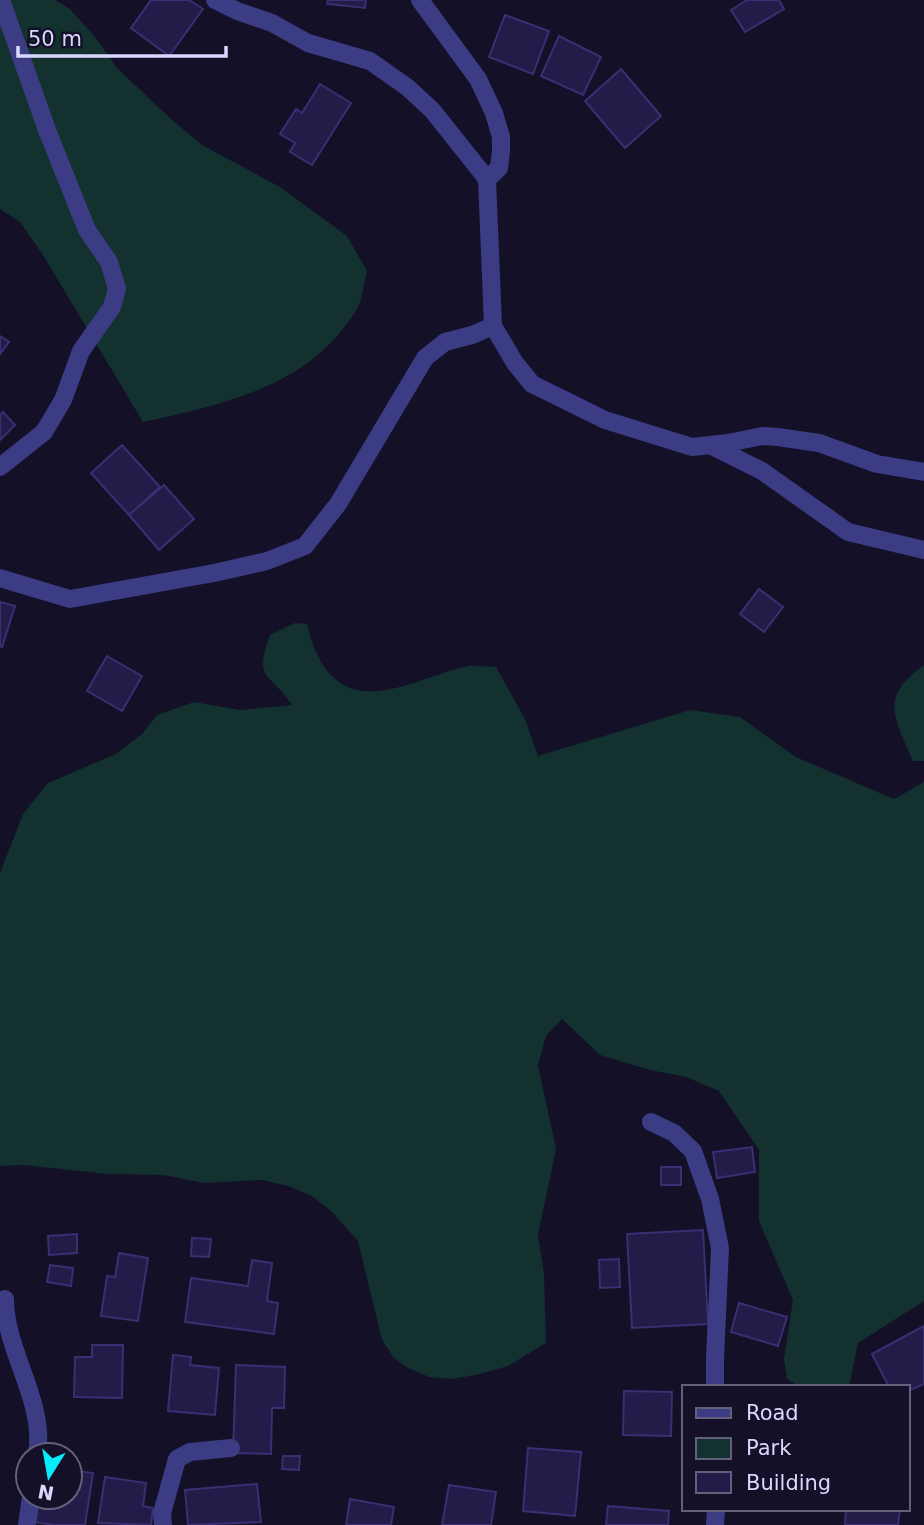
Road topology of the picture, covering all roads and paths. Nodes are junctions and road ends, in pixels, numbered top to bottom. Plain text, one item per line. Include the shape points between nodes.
1 (1, 0) edge
2 (215, 0) edge
3 (419, 0) edge
4 (487, 180) junction
5 (493, 326) junction
6 (712, 446) junction
7 (0, 467) edge
8 (924, 472) edge
9 (924, 550) edge
10 (0, 578) edge
11 (651, 1122) dead end
12 (5, 1300) dead end
13 (715, 1385) edge
14 (37, 1441) edge
15 (231, 1448) dead end
16 (163, 1525) edge

1 - 7 street via 87,230 109,262 117,289 112,307 80,351 63,400 44,432
2 - 4 street via 309,43 370,61 432,110
3 - 4 street via 478,79 494,113 501,151 499,168
4 - 5 street
5 - 6 street via 514,363 544,391 657,438 692,447
5 - 10 street via 445,342 425,358 338,504 305,546 267,561 214,573 70,598
6 - 8 street via 778,437 819,443 877,464
6 - 9 street via 762,471 848,532
11 - 13 street via 674,1133 693,1151 710,1199 720,1248
12 - 14 street
15 - 16 street via 190,1452 177,1459

